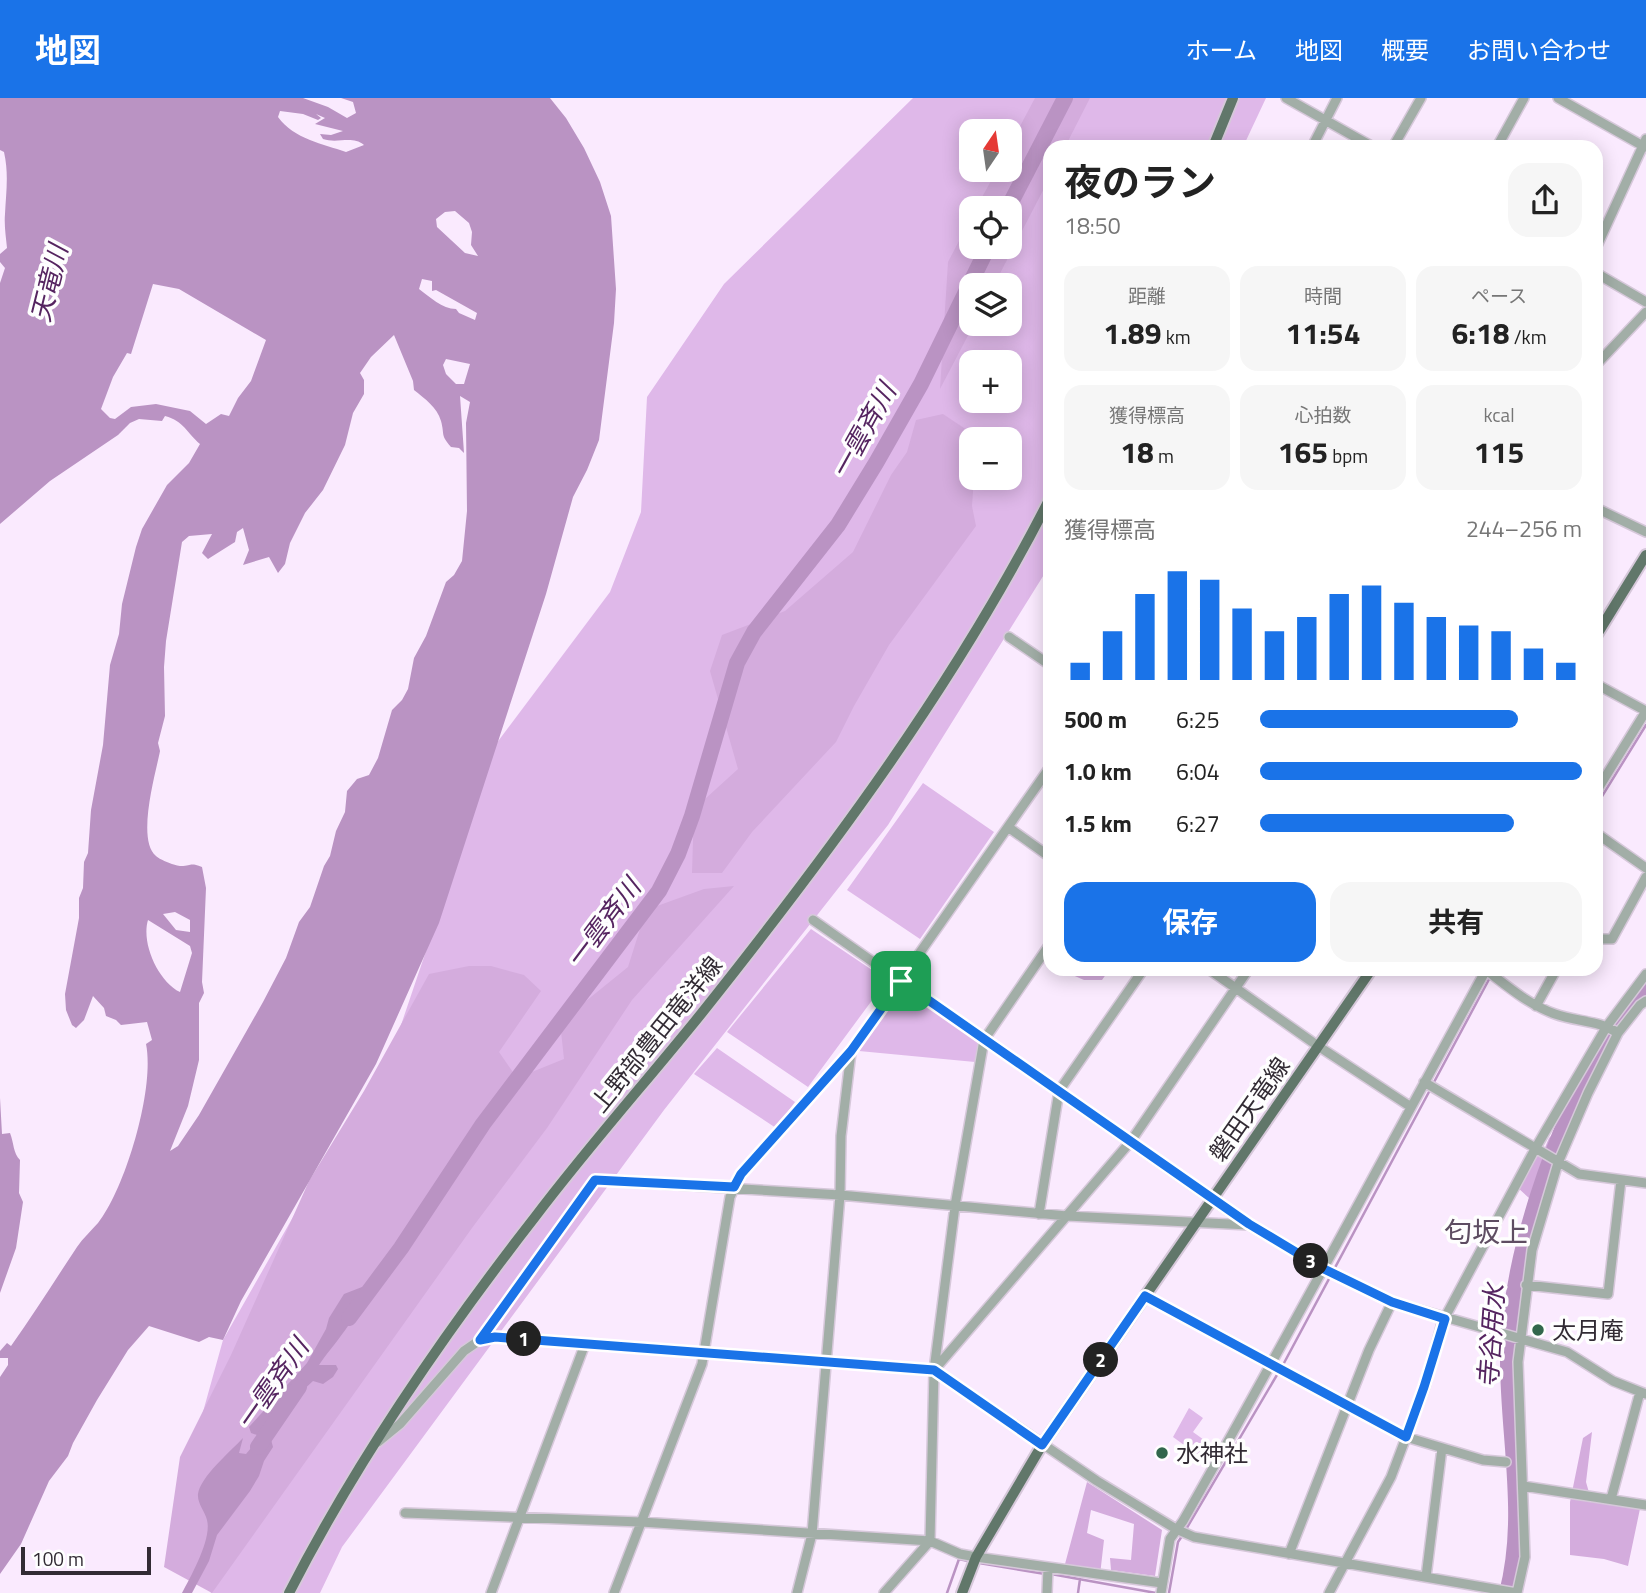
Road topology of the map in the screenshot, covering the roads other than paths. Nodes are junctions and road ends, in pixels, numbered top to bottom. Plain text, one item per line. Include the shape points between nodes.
1 (1233, 98) edge
2 (1286, 98) edge
3 (1337, 98) edge
4 (1421, 98) edge
5 (1524, 98) edge
6 (1558, 98) edge
7 (1326, 120) junction
8 (1216, 140) edge
9 (1316, 140) edge
10 (1361, 140) edge
11 (1397, 140) edge
12 (1501, 140) edge
13 (1645, 144) edge
14 (1603, 233) edge
15 (1603, 277) edge
16 (1646, 302) edge
17 (1646, 312) edge
18 (1603, 358) edge
19 (1043, 511) edge
20 (1603, 511) edge
21 (1646, 532) edge
22 (1646, 555) edge
23 (1603, 625) edge
24 (1009, 637) dead end
25 (1043, 660) edge
26 (1603, 688) edge
27 (1646, 711) edge
28 (1043, 777) edge
29 (1603, 781) edge
30 (1008, 827) junction
31 (1603, 839) edge
32 (1043, 852) edge
33 (1646, 868) edge
34 (1646, 877) edge
35 (813, 920) dead end
36 (1603, 939) edge
37 (1043, 954) edge
38 (1646, 974) edge
39 (1139, 976) edge
40 (1218, 976) edge
41 (1244, 976) edge
42 (1367, 976) edge
43 (1483, 976) edge
44 (1494, 976) edge
45 (1553, 976) edge
46 (901, 981) junction
47 (1235, 988) junction
48 (1646, 1001) edge
49 (1536, 1006) junction
50 (1607, 1026) junction
51 (1618, 1033) junction
52 (984, 1040) junction
53 (1318, 1046) junction
54 (851, 1051) junction
55 (1424, 1082) junction
56 (1059, 1091) junction
57 (1411, 1107) junction
58 (1130, 1140) junction
59 (1535, 1149) junction
60 (1558, 1163) junction
61 (1621, 1180) junction
62 (1646, 1183) edge
63 (734, 1187) junction
64 (839, 1195) junction
65 (1213, 1198) junction
66 (955, 1206) junction
67 (1039, 1214) junction
68 (1067, 1216) junction
69 (1198, 1221) junction
70 (1249, 1224) junction
71 (1324, 1269) junction
72 (1526, 1285) junction
73 (1145, 1296) junction
74 (1392, 1302) junction
75 (1445, 1319) junction
76 (1519, 1337) junction
77 (480, 1340) junction
78 (585, 1344) junction
79 (705, 1353) junction
80 (827, 1362) junction
81 (1273, 1364) junction
82 (934, 1370) junction
83 (1643, 1393) edge
84 (1347, 1404) junction
85 (1406, 1437) junction
86 (1042, 1445) junction
87 (374, 1446) junction
88 (1442, 1448) junction
89 (1506, 1462) dead end
90 (1522, 1486) junction
91 (1611, 1499) junction
92 (1646, 1505) edge
93 (405, 1513) dead end
94 (521, 1516) junction
95 (641, 1522) junction
96 (1176, 1529) junction
97 (812, 1534) junction
98 (930, 1541) junction
99 (1289, 1554) junction
100 (976, 1557) junction
101 (1346, 1562) junction
102 (1048, 1568) junction
103 (1426, 1577) junction
104 (1162, 1588) edge
105 (289, 1593) edge
106 (491, 1593) edge
107 (614, 1593) edge
108 (797, 1593) edge
109 (884, 1593) edge
110 (962, 1593) edge
111 (1047, 1593) edge
112 (1329, 1593) edge
113 (1517, 1593) edge

1 - 8 main road
2 - 7 street
3 - 7 street
4 - 11 street
5 - 12 street
6 - 13 street
7 - 9 street
7 - 10 street
13 - 14 street
15 - 16 street
17 - 18 street
19 - 87 main road, 上野部豊田竜洋線 via 920,720 768,928 460,1316
20 - 21 street
22 - 23 main road
24 - 25 street
26 - 27 street
27 - 29 street
28 - 30 street
30 - 32 street
30 - 46 street
31 - 33 street
34 - 36 street via 1612,939
35 - 46 street
37 - 52 street
38 - 50 street
39 - 56 street
40 - 47 street
41 - 47 street
42 - 53 main road, 磐田天竜線
43 - 55 street
44 - 49 street
45 - 49 street
46 - 52 street
46 - 54 street
47 - 53 street
47 - 58 street
48 - 51 street
49 - 50 street
50 - 51 street
50 - 59 street
51 - 60 street
52 - 56 street
52 - 66 street
53 - 57 street
53 - 65 main road, 磐田天竜線
54 - 63 street
54 - 64 street
55 - 57 street
55 - 59 street
56 - 58 street
56 - 67 street
57 - 71 street
58 - 65 street
58 - 68 street
59 - 60 street
59 - 75 street
60 - 61 street via 1578,1174
60 - 72 street
61 - 62 street
61 - 72 street via 1608,1294
63 - 64 street
63 - 77 street via 595,1180
63 - 79 street
64 - 66 street
64 - 80 street
65 - 69 main road, 磐田天竜線
65 - 70 street
66 - 67 street
66 - 82 street
67 - 68 street
68 - 69 street
68 - 82 street
69 - 70 street
69 - 73 main road, 磐田天竜線
70 - 71 street
71 - 74 street
71 - 81 street
72 - 76 street
73 - 81 street
73 - 86 main road, 磐田天竜線
74 - 75 street
74 - 84 street
75 - 76 street
75 - 85 street
76 - 83 street via 1567,1352 1613,1381
76 - 90 street
77 - 78 street via 495,1337
77 - 87 street via 464,1351 400,1424
78 - 79 street
78 - 94 street
79 - 80 street
79 - 95 street
80 - 82 street
80 - 97 street
81 - 84 street
81 - 96 street
82 - 86 street
82 - 98 street
83 - 91 street
84 - 85 street
84 - 99 street
85 - 88 street
85 - 101 street via 1391,1477
86 - 96 street
86 - 100 main road, 磐田天竜線
87 - 105 main road, 上野部豊田竜洋線
88 - 89 street
88 - 103 street
90 - 91 street
90 - 113 street via 1525,1557
91 - 92 street
93 - 94 street
94 - 95 street
94 - 106 street
95 - 97 street
95 - 107 street
96 - 99 street via 1194,1537
96 - 104 street via 1170,1539
97 - 98 street
97 - 108 street
98 - 100 street
98 - 109 street
99 - 101 street
100 - 102 street
100 - 110 main road, 磐田天竜線
101 - 103 street
101 - 112 street
102 - 104 street
102 - 111 street
103 - 113 street

